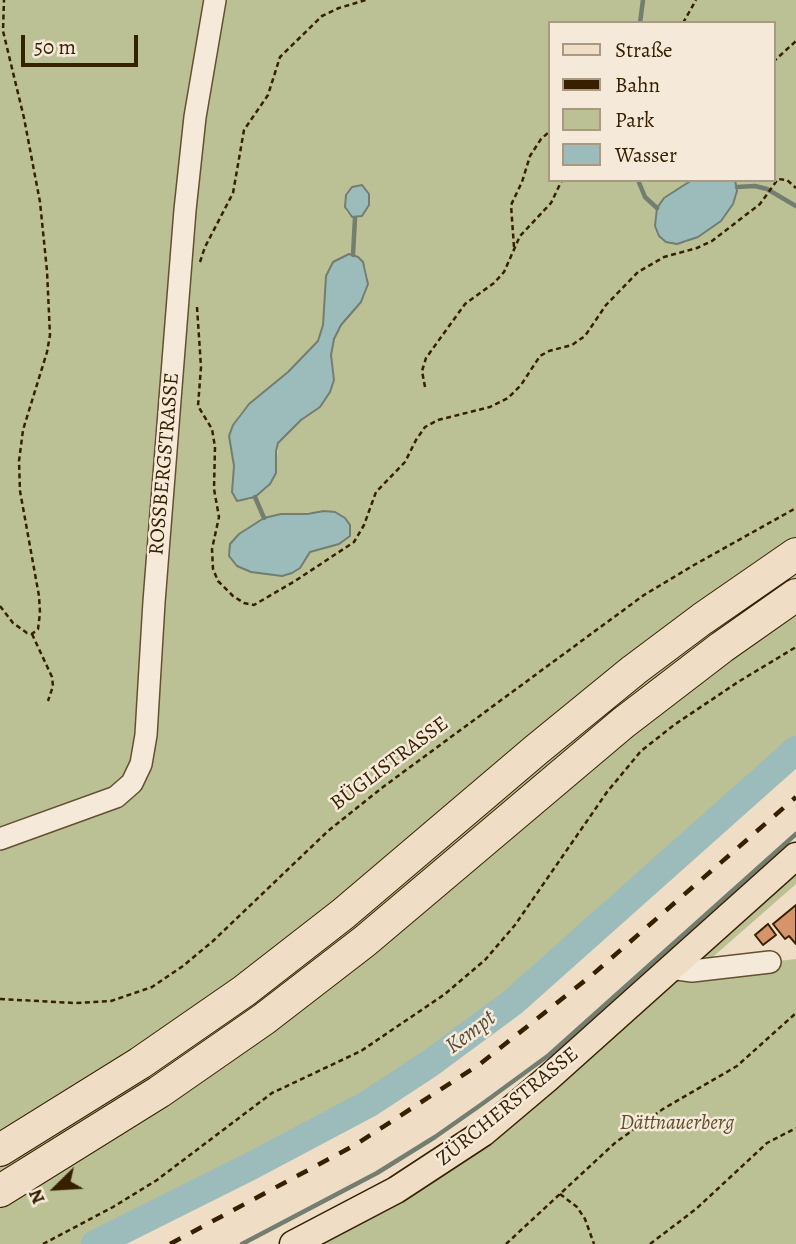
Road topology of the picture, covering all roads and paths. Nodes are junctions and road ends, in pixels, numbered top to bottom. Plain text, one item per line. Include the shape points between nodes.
1 (4, 0) edge
2 (215, 0) edge
3 (366, 0) edge
4 (696, 0) edge
5 (683, 21) edge
6 (796, 41) edge
7 (775, 60) edge
8 (548, 133) edge
9 (561, 182) edge
10 (796, 188) edge
11 (515, 248) junction
12 (199, 267) dead end
13 (198, 297) dead end
14 (425, 387) dead end
15 (796, 508) edge
16 (796, 554) edge
17 (796, 596) edge
18 (0, 606) edge
19 (32, 634) junction
20 (796, 647) edge
21 (48, 701) dead end
22 (0, 839) edge
23 (796, 856) edge
24 (770, 962) dead end
25 (670, 968) junction
26 (0, 999) edge
27 (796, 1013) edge
28 (796, 1128) edge
29 (0, 1150) edge
30 (0, 1191) edge
31 (560, 1194) junction
32 (43, 1244) edge
33 (293, 1244) edge
34 (506, 1244) edge
35 (594, 1244) edge
36 (650, 1244) edge

1 - 19 path via 4,31 36,177 48,282 48,346 23,430 19,461 40,606 38,629
2 - 22 street, ROSSBERGSTRASSE via 198,93 185,211 141,764 132,783 116,797
3 - 12 path via 322,16 280,57 268,95 242,137 233,193
4 - 5 path
6 - 7 path
8 - 11 path via 532,152 511,205
9 - 11 path
10 - 13 path via 781,178 746,216 712,241 664,257 638,272 606,305 585,336 540,356 508,398 425,427 405,462 376,492 354,542 254,605 233,596 213,569 219,517 212,429 198,406
11 - 14 path via 504,272 465,304 426,358 422,371
15 - 26 path, BÜGLISTRASSE via 644,595 369,797 212,941 152,987 111,1001
16 - 29 highway via 634,670 266,974 131,1069
17 - 30 highway via 622,723 273,1013 159,1092
18 - 19 path via 18,627
19 - 21 path via 52,677
20 - 32 path via 641,751 607,792 510,932 446,994 361,1051 272,1093 133,1195
23 - 25 main road, ZÜRCHERSTRASSE
24 - 25 street via 691,971
25 - 33 main road, ZÜRCHERSTRASSE via 475,1139 396,1190
27 - 31 path via 737,1066 616,1142
28 - 36 path via 767,1143 696,1209
31 - 34 path
31 - 35 path via 577,1207

